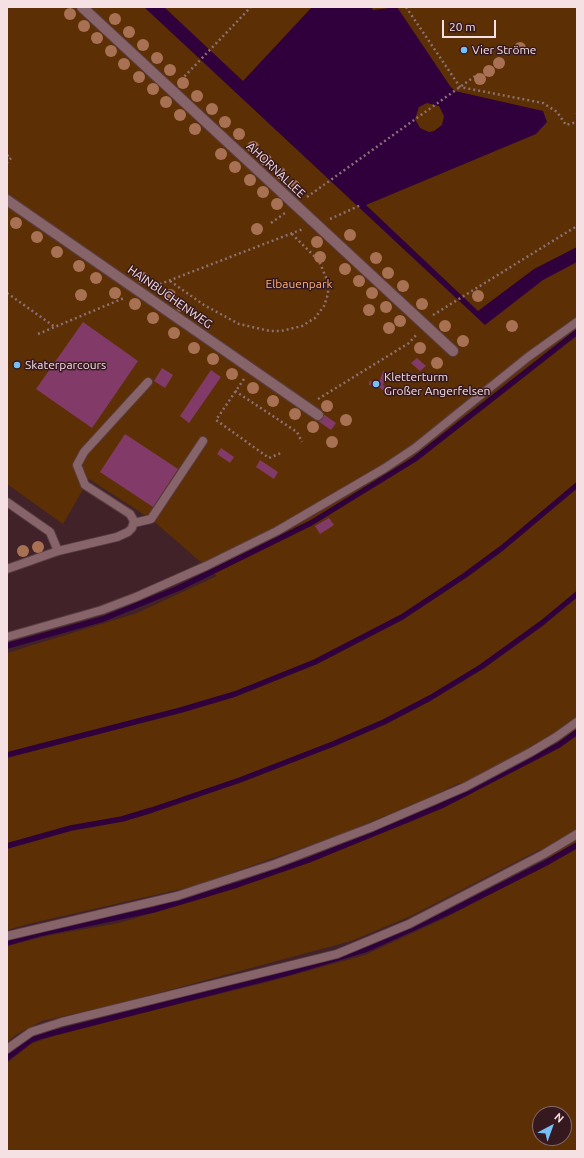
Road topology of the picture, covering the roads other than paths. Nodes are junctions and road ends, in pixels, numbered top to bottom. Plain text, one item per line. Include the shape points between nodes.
1 (82, 7) edge
2 (7, 200) edge
3 (577, 322) edge
4 (453, 351) dead end
5 (148, 382) dead end
6 (318, 415) dead end
7 (203, 441) dead end
8 (7, 502) edge
9 (134, 523) junction
10 (58, 551) junction
11 (7, 569) edge
12 (7, 637) edge
13 (577, 722) edge
14 (577, 834) edge
15 (7, 936) edge
16 (7, 1049) edge

1 - 4 street, AHORNALLEE
2 - 6 street, HAINBUCHENWEG
3 - 12 lane via 528,357 415,448 277,531 136,597 102,610
5 - 9 lane via 84,452 77,465 85,485 128,511
7 - 9 lane via 151,519
8 - 10 lane via 50,532
9 - 10 lane via 131,530 124,535
10 - 11 lane
13 - 15 lane via 531,752 465,787 372,827 283,861 177,896
14 - 16 lane via 544,854 408,924 337,954 62,1022 32,1032

